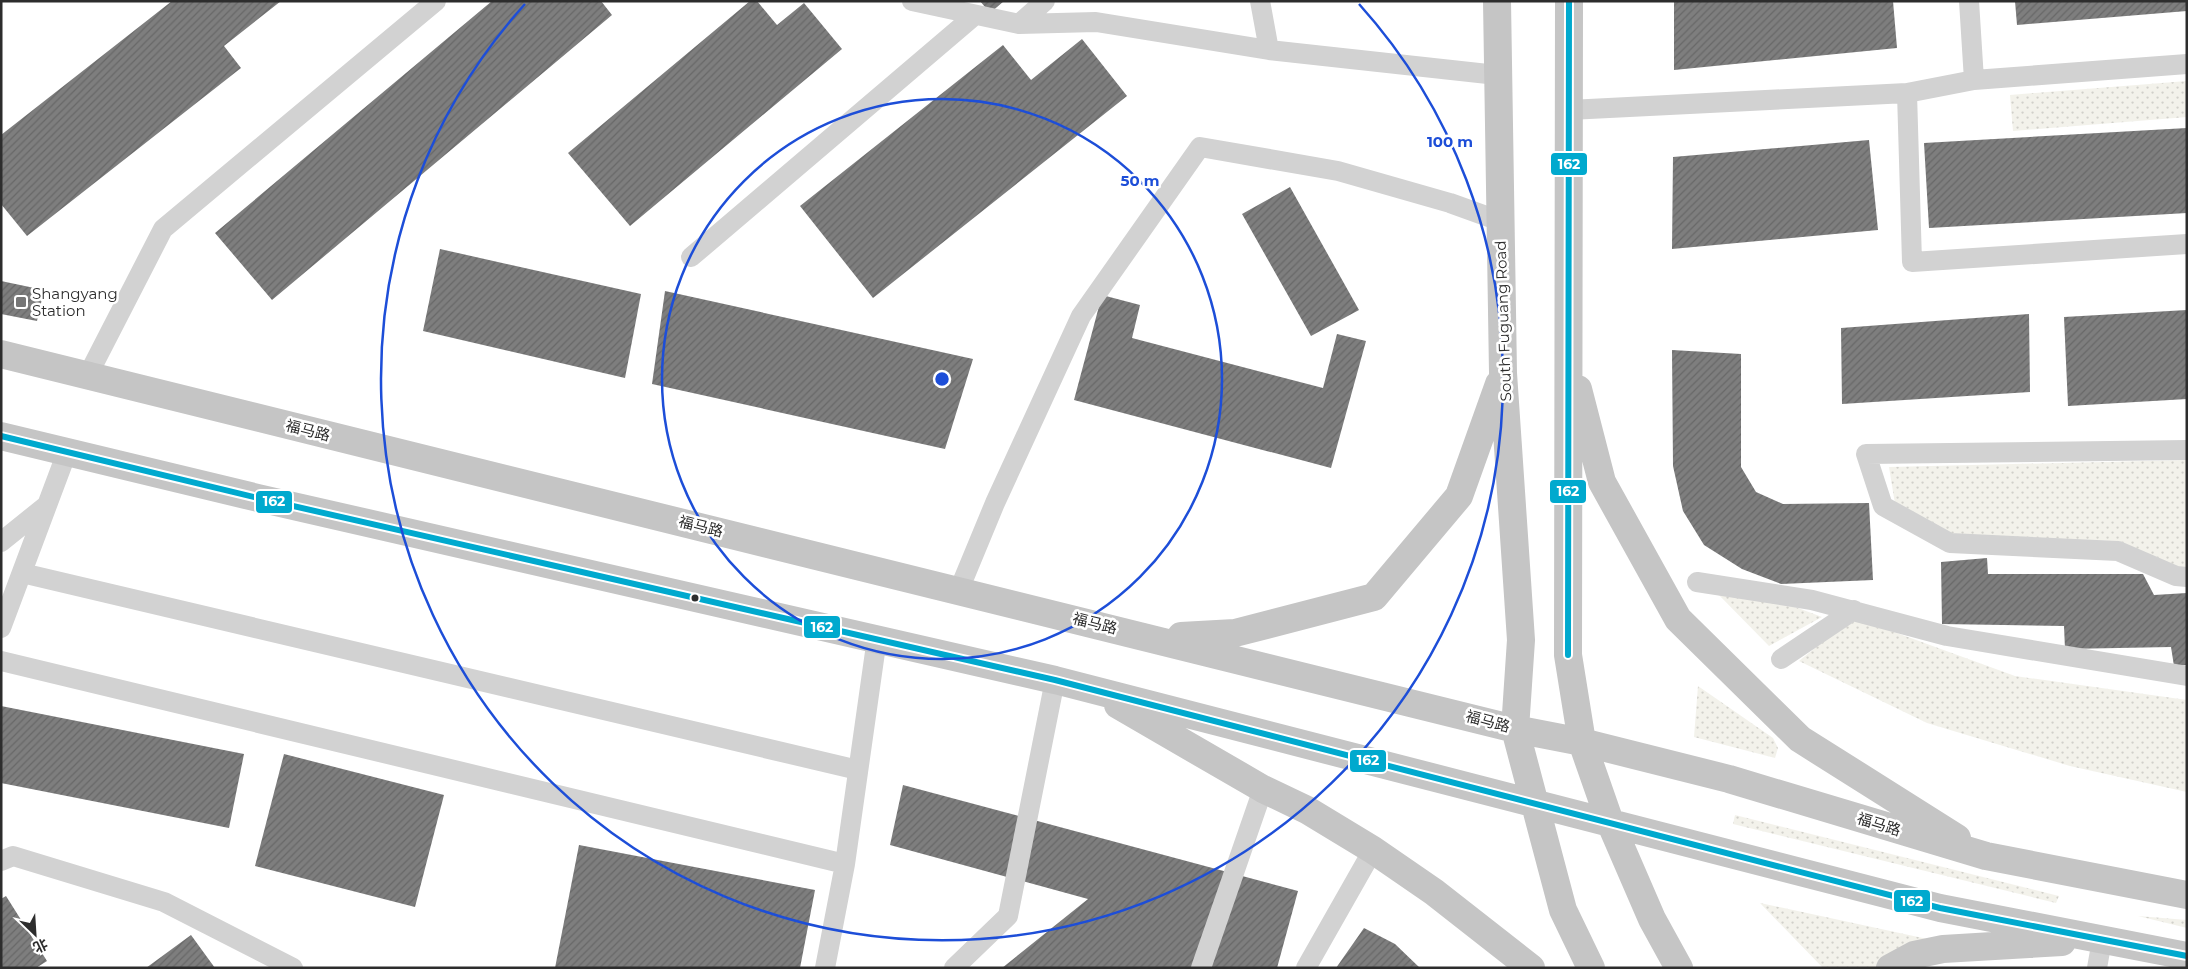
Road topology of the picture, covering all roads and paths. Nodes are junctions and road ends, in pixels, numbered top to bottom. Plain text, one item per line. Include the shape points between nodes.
1 (436, 1) edge
2 (912, 1) edge
3 (1045, 1) edge
4 (1260, 1) edge
5 (1497, 1) edge
6 (1569, 1) edge
7 (1969, 1) edge
8 (974, 16) junction
9 (1019, 24) junction
10 (1269, 50) junction
11 (2187, 64) edge
12 (1496, 75) junction
13 (1974, 80) junction
14 (1907, 93) junction
15 (1568, 110) junction
16 (1500, 221) junction
17 (2187, 244) edge
18 (691, 257) dead end
19 (1568, 348) junction
20 (1, 354) edge
21 (1503, 373) junction
22 (88, 375) junction
23 (1, 436) edge
24 (2187, 450) edge
25 (67, 452) junction
26 (47, 505) junction
27 (1, 542) edge
28 (22, 573) junction
29 (2187, 577) edge
30 (1697, 582) dead end
31 (959, 590) junction
32 (1854, 610) junction
33 (1, 628) edge
34 (877, 638) junction
35 (1153, 638) junction
36 (1781, 659) dead end
37 (1, 661) edge
38 (2187, 676) edge
39 (1055, 680) junction
40 (1089, 688) junction
41 (1516, 729) junction
42 (1582, 742) junction
43 (858, 770) junction
44 (1263, 789) junction
45 (1536, 804) junction
46 (1610, 822) junction
47 (1373, 850) junction
48 (1986, 856) junction
49 (1, 861) edge
50 (845, 864) junction
51 (2187, 895) edge
52 (2102, 940) junction
53 (2187, 956) edge
54 (293, 968) edge
55 (825, 968) edge
56 (954, 968) edge
57 (1201, 968) edge
58 (1306, 968) edge
59 (1531, 968) edge
60 (1591, 968) edge
61 (1679, 968) edge
62 (1890, 968) edge
63 (2096, 968) edge

1 - 22 lane via 163,229
2 - 8 lane
3 - 9 lane
4 - 10 lane
5 - 12 main road, South Fuguang Road
6 - 15 main road
7 - 13 lane
8 - 9 lane
8 - 18 lane
9 - 10 lane via 1096,22
10 - 12 lane
11 - 13 lane
12 - 16 main road, South Fuguang Road
13 - 14 lane
14 - 15 lane
14 - 17 lane via 1912,262
15 - 19 main road
16 - 21 main road, South Fuguang Road
16 - 31 lane via 1338,171 1200,147 1081,316 995,503
19 - 42 main road via 1568,655
19 - 48 main road via 1602,482 1678,619 1800,739
20 - 22 main road, 福马路
21 - 35 main road via 1460,496 1374,597 1236,632
21 - 41 main road, South Fuguang Road via 1521,640
22 - 31 main road, 福马路
23 - 25 main road
24 - 29 lane via 1866,454 1883,506 1950,543 2118,550 2176,576
25 - 26 lane
25 - 34 main road
26 - 27 lane
26 - 28 lane
28 - 33 lane
28 - 43 lane
30 - 32 lane
31 - 35 main road, 福马路
32 - 36 lane
32 - 38 lane via 1947,636
34 - 39 main road
34 - 43 lane
35 - 41 main road, 福马路
37 - 50 lane
39 - 40 main road
39 - 56 lane via 1008,916
40 - 44 main road
40 - 45 main road
41 - 42 main road, 福马路
41 - 45 main road, South Fuguang Road
42 - 46 main road
42 - 48 main road, 福马路 via 1729,779
43 - 50 lane
44 - 47 main road via 1307,810
44 - 57 lane
45 - 46 main road
45 - 60 main road, South Fuguang Road via 1564,910
46 - 52 main road via 1940,908
46 - 61 main road via 1652,919
47 - 58 lane
47 - 59 main road via 1434,892
48 - 51 main road, 福马路
49 - 54 lane via 13,856 164,902
50 - 55 lane
52 - 53 main road
52 - 62 main road via 1943,949 1914,955
52 - 63 lane

